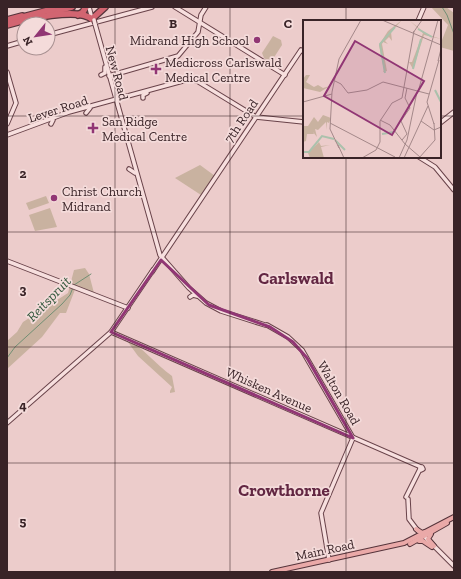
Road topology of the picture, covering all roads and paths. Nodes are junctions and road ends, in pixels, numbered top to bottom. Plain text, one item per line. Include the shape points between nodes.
1 (48, 7) edge
2 (63, 7) edge
3 (72, 7) edge
4 (89, 7) edge
5 (100, 7) edge
6 (152, 7) edge
7 (175, 7) edge
8 (206, 7) edge
9 (424, 7) edge
10 (202, 12) junction
11 (78, 14) junction
12 (93, 19) junction
13 (195, 20) junction
14 (418, 20) edge
15 (7, 22) edge
16 (200, 22) junction
17 (56, 33) edge
18 (302, 51) edge
19 (106, 67) junction
20 (7, 72) edge
21 (101, 75) dead end
22 (110, 75) junction
23 (285, 75) junction
24 (163, 86) junction
25 (147, 92) junction
26 (137, 95) junction
27 (115, 99) junction
28 (117, 107) junction
29 (90, 108) junction
30 (454, 112) edge
31 (86, 113) dead end
32 (256, 117) junction
33 (303, 122) edge
34 (441, 123) edge
35 (7, 124) edge
36 (124, 135) junction
37 (7, 136) edge
38 (131, 152) junction
39 (421, 158) edge
40 (132, 161) junction
41 (133, 168) junction
42 (137, 181) junction
43 (454, 190) edge
44 (151, 224) junction
45 (152, 236) junction
46 (161, 258) junction
47 (7, 261) edge
48 (186, 284) junction
49 (189, 288) junction
50 (198, 296) junction
51 (205, 302) junction
52 (127, 308) junction
53 (111, 332) junction
54 (73, 365) junction
55 (53, 383) junction
56 (7, 423) edge
57 (353, 438) junction
58 (454, 517) edge
59 (322, 522) junction
60 (416, 530) junction
61 (429, 532) junction
62 (422, 537) junction
63 (416, 540) junction
64 (433, 547) junction
65 (330, 559) junction
66 (454, 566) edge
67 (454, 569) edge
68 (272, 572) edge

1 - 15 highway
2 - 15 highway
3 - 15 highway
4 - 11 highway
4 - 12 main road, New Road
5 - 12 highway
6 - 17 main road
7 - 13 main road
8 - 10 main road
9 - 14 main road
10 - 13 main road
10 - 16 main road
11 - 12 highway
11 - 15 highway
12 - 19 main road, New Road
12 - 22 main road, New Road
13 - 16 main road
16 - 22 main road via 198,32 177,55
16 - 23 main road
18 - 23 main road, 7th Road
19 - 21 main road via 105,73
19 - 22 main road, New Road
20 - 35 main road via 16,103
22 - 27 main road, New Road
23 - 32 main road, 7th Road
24 - 25 main road
24 - 27 main road
24 - 32 main road via 189,79 195,80
25 - 26 main road
25 - 26 main road via 143,98
26 - 27 main road
27 - 28 main road, New Road
27 - 28 main road via 114,104
27 - 28 main road via 119,102
27 - 29 main road, Lever Road
27 - 37 main road, Lever Road via 69,112
28 - 36 main road, New Road
29 - 31 main road
29 - 37 main road, Lever Road
30 - 34 main road
32 - 33 main road
32 - 46 main road, 7th Road
36 - 38 main road, New Road
36 - 40 main road, New Road
38 - 40 main road, New Road
38 - 41 main road
39 - 43 main road via 435,167
40 - 41 main road
40 - 41 main road
41 - 42 main road
41 - 42 main road
41 - 44 main road
42 - 45 main road
44 - 45 main road
44 - 46 main road
45 - 46 main road
46 - 48 main road, Walton Road
46 - 52 main road, 7th Road
47 - 52 main road
48 - 49 main road, Walton Road
48 - 51 main road, Walton Road
49 - 50 main road, Walton Road
49 - 50 main road via 190,297
50 - 51 main road, Walton Road
51 - 57 main road, Walton Road via 225,312 265,325 289,338 307,358
52 - 53 main road, 7th Road
53 - 54 main road, 7th Road
53 - 57 main road, Whisken Avenue
54 - 55 main road
54 - 55 main road
55 - 56 main road
57 - 59 main road via 321,512
57 - 60 main road, Whisken Avenue via 419,469 407,498 408,521
58 - 61 main road, Main Road
59 - 65 main road
59 - 65 main road via 325,549
60 - 61 main road via 422,533
60 - 62 main road
60 - 63 main road
61 - 62 main road, Main Road
61 - 64 main road via 428,539
62 - 63 main road, Main Road
62 - 64 main road
63 - 64 main road via 423,540
63 - 65 main road, Main Road via 408,545
64 - 66 main road
64 - 67 main road
65 - 68 main road, Main Road

